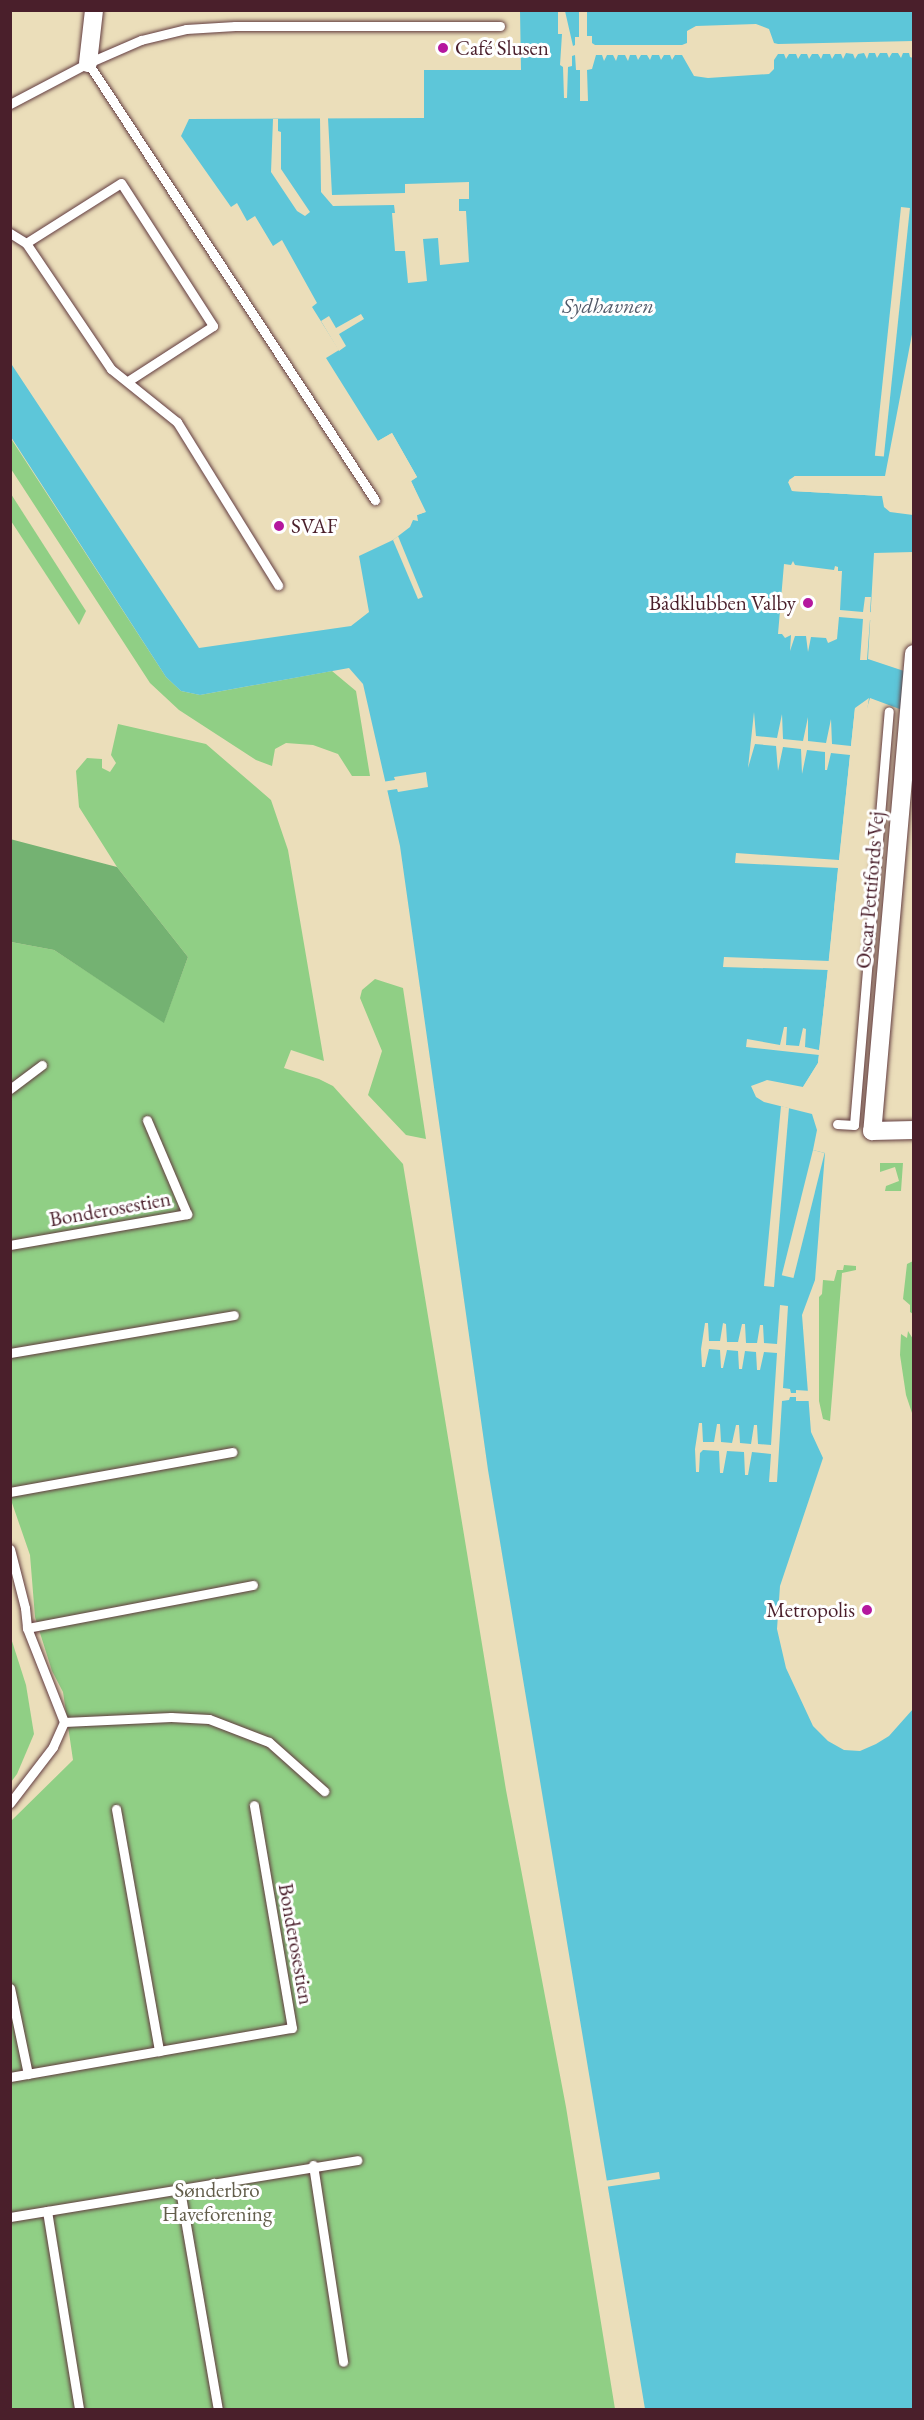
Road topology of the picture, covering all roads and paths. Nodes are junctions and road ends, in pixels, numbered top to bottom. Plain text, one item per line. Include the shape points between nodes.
1 (94, 10) edge
2 (500, 26) dead end
3 (88, 63) junction
4 (10, 104) edge
5 (10, 233) edge
6 (26, 243) junction
7 (128, 381) junction
8 (375, 500) dead end
9 (278, 585) dead end
10 (913, 662) edge
11 (889, 711) dead end
12 (42, 1065) dead end
13 (10, 1089) edge
14 (147, 1120) dead end
15 (837, 1124) dead end
16 (914, 1130) edge
17 (10, 1245) edge
18 (234, 1315) dead end
19 (10, 1353) edge
20 (232, 1452) dead end
21 (10, 1492) edge
22 (10, 1550) edge
23 (253, 1585) dead end
24 (27, 1628) junction
25 (64, 1722) junction
26 (324, 1791) dead end
27 (10, 1803) edge
28 (254, 1805) dead end
29 (116, 1809) dead end
30 (10, 1988) edge
31 (159, 2051) junction
32 (28, 2074) junction
33 (10, 2077) edge
34 (357, 2160) dead end
35 (313, 2165) junction
36 (180, 2190) junction
37 (47, 2211) junction
38 (10, 2217) edge
39 (343, 2362) dead end
40 (79, 2409) edge
41 (218, 2409) edge

1 - 3 street
2 - 3 lane via 186,29 141,40
3 - 4 lane
3 - 8 lane
5 - 6 lane
6 - 7 lane via 111,369
6 - 7 lane via 121,183 213,326
7 - 9 lane via 177,422
10 - 16 street, Oscar Pettifords Vej via 872,1131
11 - 15 lane via 854,1125
12 - 13 lane
14 - 17 lane, Bonderosestien via 187,1214
18 - 19 lane
20 - 21 lane
22 - 24 lane
23 - 24 lane
24 - 25 lane
25 - 26 lane via 209,1719 268,1742
25 - 27 lane via 53,1747
28 - 31 lane, Bonderosestien via 292,2028
29 - 31 lane
30 - 32 lane
31 - 32 lane, Bonderosestien
32 - 33 lane, Bonderosestien
34 - 35 lane
35 - 36 lane
35 - 39 lane
36 - 37 lane
36 - 41 lane
37 - 38 lane
37 - 40 lane

